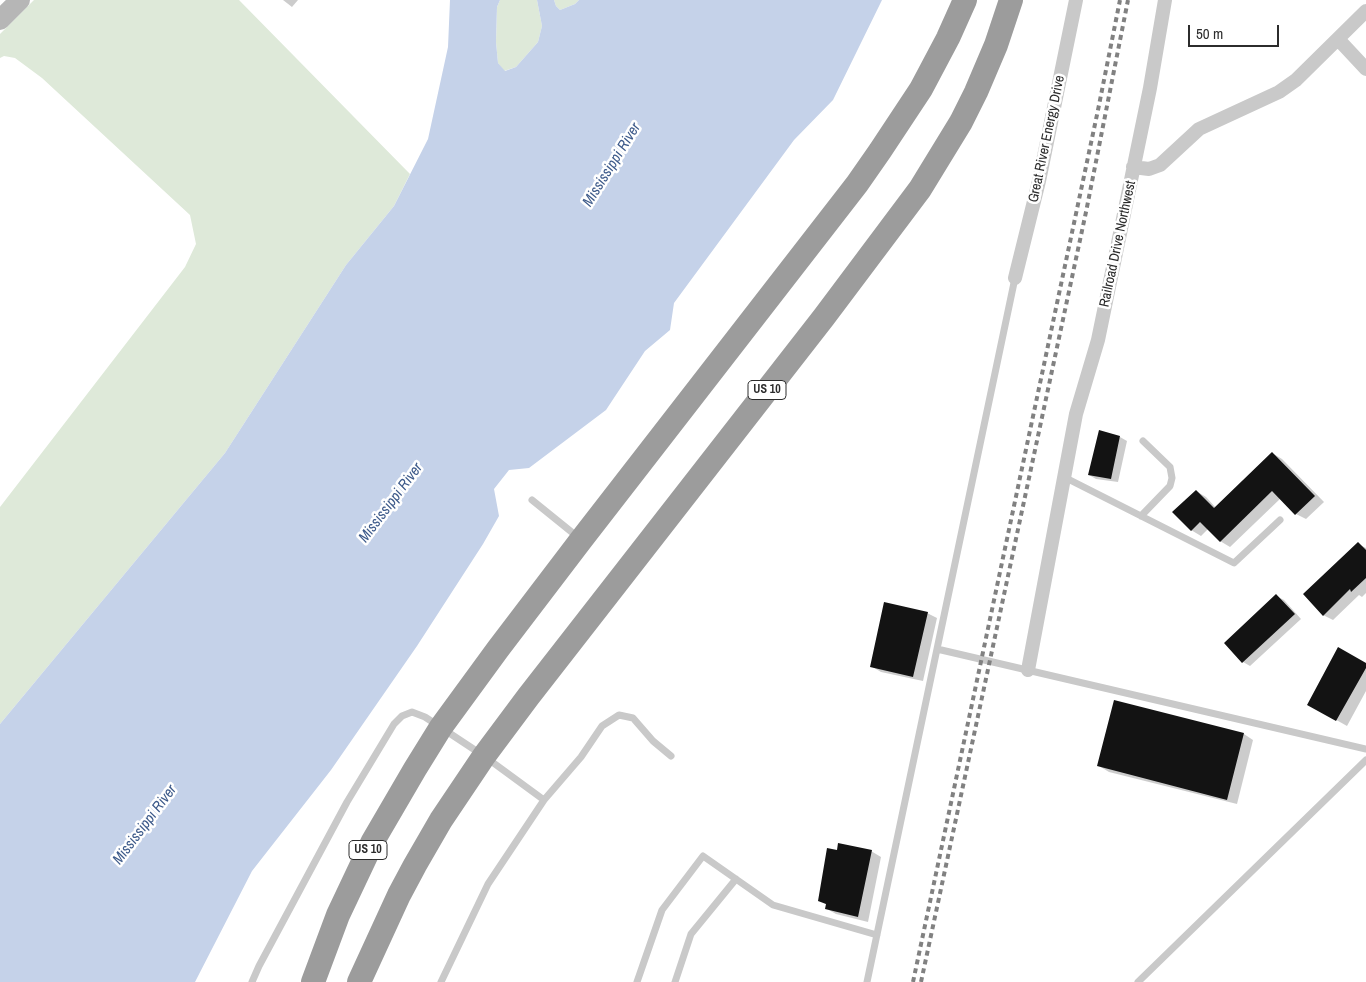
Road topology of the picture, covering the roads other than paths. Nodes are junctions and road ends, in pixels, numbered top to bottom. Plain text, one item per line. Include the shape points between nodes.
1 (20, 0) edge
2 (965, 0) edge
3 (1011, 0) edge
4 (1076, 0) edge
5 (1165, 0) edge
6 (1366, 11) edge
7 (0, 20) edge
8 (1338, 39) junction
9 (1366, 69) edge
10 (1133, 167) junction
11 (1015, 278) joint
12 (1143, 441) dead end
13 (1063, 481) junction
14 (532, 500) dead end
15 (1141, 516) junction
16 (1280, 520) dead end
17 (581, 540) junction
18 (936, 649) junction
19 (1028, 670) junction
20 (442, 727) junction
21 (1366, 749) edge
22 (484, 756) junction
23 (671, 756) dead end
24 (1366, 760) edge
25 (544, 800) junction
26 (736, 879) junction
27 (877, 935) junction
28 (252, 982) edge
29 (313, 982) edge
30 (359, 982) edge
31 (441, 982) edge
32 (637, 982) edge
33 (675, 982) edge
34 (867, 982) edge
35 (1138, 982) edge

1 - 7 main road
2 - 17 highway, US 10 via 921,89 857,184
3 - 22 highway, US 10 via 976,92 920,189
4 - 11 street, Great River Energy Drive via 1039,181
5 - 10 street, Railroad Drive Northwest
6 - 8 street
8 - 9 street
8 - 10 street via 1279,92 1199,129 1160,165 1149,169
10 - 13 street, Railroad Drive Northwest via 1098,340 1076,414
11 - 18 lane
12 - 15 lane via 1170,467 1172,478 1170,486
13 - 15 lane
13 - 19 street, Railroad Drive Northwest
14 - 17 lane
15 - 16 lane via 1234,563
17 - 20 highway, US 10
18 - 19 lane
18 - 27 lane
19 - 21 lane
20 - 22 lane
20 - 28 lane via 412,712 394,724 347,802
20 - 29 highway, US 10 via 370,848 338,915
22 - 25 lane
22 - 30 highway, US 10 via 415,865
23 - 25 lane via 633,718 619,715 602,726 581,757
24 - 35 lane
25 - 31 lane via 488,884
26 - 27 lane via 773,905
26 - 32 lane via 703,856 662,910
26 - 33 lane via 691,934
27 - 34 lane

